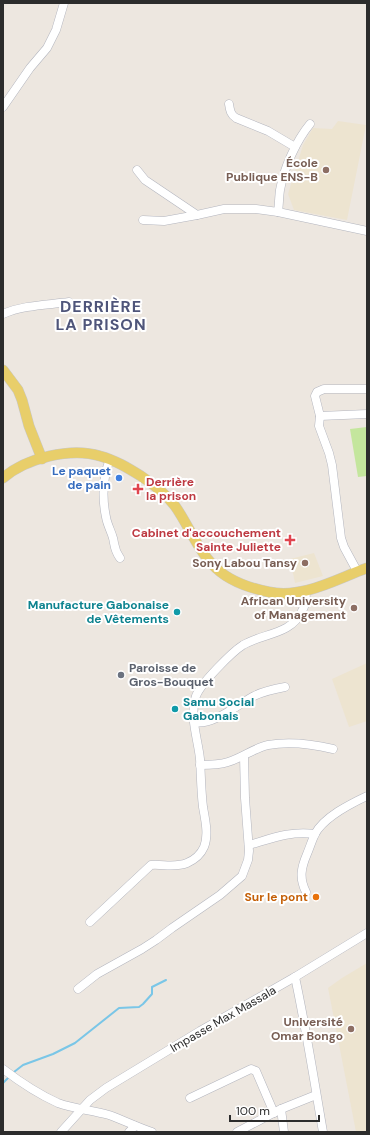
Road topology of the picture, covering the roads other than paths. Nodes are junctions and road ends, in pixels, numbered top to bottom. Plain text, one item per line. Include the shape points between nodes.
1 (64, 3) edge
2 (229, 104) dead end
3 (3, 106) edge
4 (310, 124) dead end
5 (295, 147) junction
6 (137, 170) dead end
7 (273, 211) junction
8 (197, 215) junction
9 (143, 220) dead end
10 (367, 231) edge
11 (69, 302) dead end
12 (3, 314) edge
13 (3, 370) edge
14 (367, 389) edge
15 (367, 414) edge
16 (320, 416) junction
17 (42, 459) junction
18 (110, 459) junction
19 (3, 478) edge
20 (120, 558) dead end
21 (367, 568) edge
22 (357, 571) junction
23 (305, 591) junction
24 (285, 687) dead end
25 (195, 722) junction
26 (333, 749) dead end
27 (244, 756) junction
28 (200, 765) junction
29 (367, 796) edge
30 (315, 834) junction
31 (249, 845) junction
32 (306, 892) dead end
33 (90, 922) dead end
34 (367, 933) edge
35 (295, 977) junction
36 (78, 989) dead end
37 (3, 1069) edge
38 (316, 1095) junction
39 (190, 1098) dead end
40 (82, 1109) junction
41 (278, 1111) junction
42 (132, 1129) edge
43 (61, 1132) edge
44 (152, 1132) edge
45 (237, 1132) edge
46 (284, 1132) edge
47 (323, 1132) edge

1 - 3 street via 56,30 47,48
2 - 5 street via 231,113 236,118 268,131
4 - 5 street
5 - 7 street
6 - 8 street via 145,180
7 - 8 street via 256,208 224,209
7 - 10 street
8 - 9 street via 164,221
11 - 12 street via 27,307
13 - 17 main road via 18,390
14 - 16 street via 319,390 315,396
15 - 16 street
16 - 22 street via 318,426 333,470 341,538
17 - 18 main road via 71,453
17 - 19 main road via 14,470
18 - 20 street via 105,474 105,512
18 - 23 main road via 144,478 170,499 207,558 224,575 269,592 282,594
21 - 22 main road
22 - 23 main road
23 - 25 street via 305,606 292,624 242,646 204,684 194,704
24 - 25 street via 255,696 210,721
25 - 28 street
26 - 27 street via 299,743 277,744 264,746
27 - 28 street via 222,764
27 - 31 street
28 - 33 street via 206,830 204,846 200,853 179,866 151,865
29 - 30 street via 331,817
30 - 31 street via 288,834
30 - 32 street via 302,868
31 - 36 street via 244,873 231,886 156,940 97,974
34 - 35 street, Impasse Max Massala
35 - 38 street
35 - 40 street, Impasse Max Massala via 106,1088
37 - 40 street via 51,1099
38 - 41 street
38 - 47 street
39 - 41 street via 251,1068 256,1071
40 - 42 street via 109,1116
40 - 43 street, Impasse Max Massala
41 - 45 street
41 - 46 street
42 - 44 street

